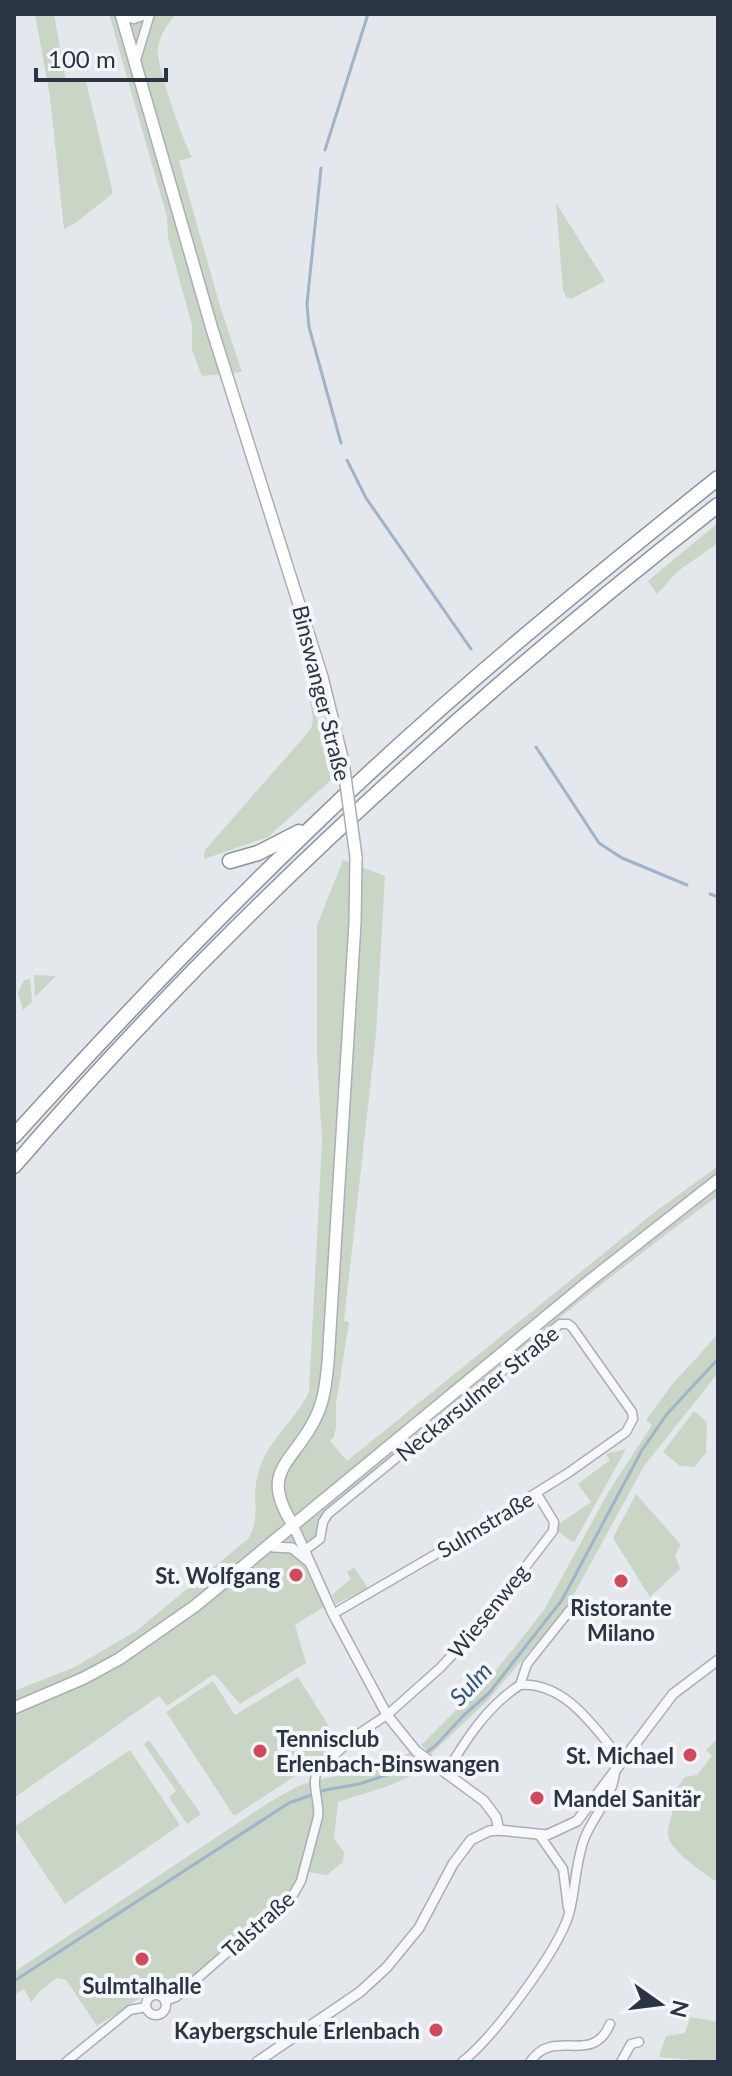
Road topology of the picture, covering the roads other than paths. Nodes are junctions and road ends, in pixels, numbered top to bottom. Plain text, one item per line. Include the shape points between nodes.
1 (150, 14) edge
2 (123, 15) edge
3 (136, 60) junction
4 (718, 478) edge
5 (718, 505) edge
6 (314, 825) junction
7 (230, 861) dead end
8 (14, 1136) edge
9 (29, 1149) junction
10 (14, 1166) edge
11 (14, 1178) edge
12 (718, 1180) edge
13 (630, 1425) joint
14 (537, 1494) junction
15 (293, 1525) junction
16 (270, 1543) junction
17 (305, 1550) junction
18 (310, 1563) junction
19 (570, 1610) dead end
20 (333, 1614) junction
21 (718, 1660) edge
22 (520, 1685) junction
23 (14, 1708) edge
24 (387, 1715) junction
25 (623, 1762) junction
26 (615, 1771) junction
27 (446, 1773) junction
28 (499, 1830) junction
29 (540, 1836) junction
30 (569, 1913) junction
31 (610, 2024) dead end
32 (639, 2042) dead end
33 (66, 2062) edge
34 (257, 2062) edge
35 (462, 2062) edge
36 (530, 2062) edge
37 (621, 2062) edge

1 - 2 street via 134,19
1 - 3 street
2 - 3 main road, Binswanger Straße
3 - 15 main road, Binswanger Straße, bridge via 212,329 322,677 343,762 356,857 328,1363 316,1418 279,1474 279,1497
4 - 6 highway via 533,629
5 - 9 highway via 513,672 328,839
6 - 7 highway
6 - 8 highway via 153,986
9 - 10 highway
9 - 11 highway
12 - 15 main road
13 - 14 street, Sulmstraße
13 - 17 street, Neckarsulmer Straße via 632,1412 572,1327 560,1324 328,1514 320,1539
14 - 20 street, Sulmstraße
14 - 24 street, Wiesenweg via 554,1522 553,1531 467,1640
15 - 16 main road
15 - 17 street
16 - 18 street via 292,1548
16 - 23 main road via 195,1606 119,1659
17 - 18 street
18 - 20 street
19 - 22 street via 527,1664
20 - 24 street
21 - 25 street via 673,1694
22 - 25 street via 541,1687 574,1706
22 - 27 street via 469,1736
24 - 27 street via 416,1751
24 - 33 street, Talstraße via 322,1764 314,1777 319,1807 293,1895 165,2001 157,2015 146,2007 130,2010
25 - 26 street
26 - 29 street via 577,1821
26 - 30 street via 615,1783 579,1852
27 - 28 street via 484,1801
28 - 29 street
28 - 34 street via 480,1835 464,1848 419,1928 387,1967 360,1992
29 - 30 street via 563,1869
30 - 35 street via 508,2012
31 - 36 street via 599,2042 550,2046
32 - 37 street via 631,2044

